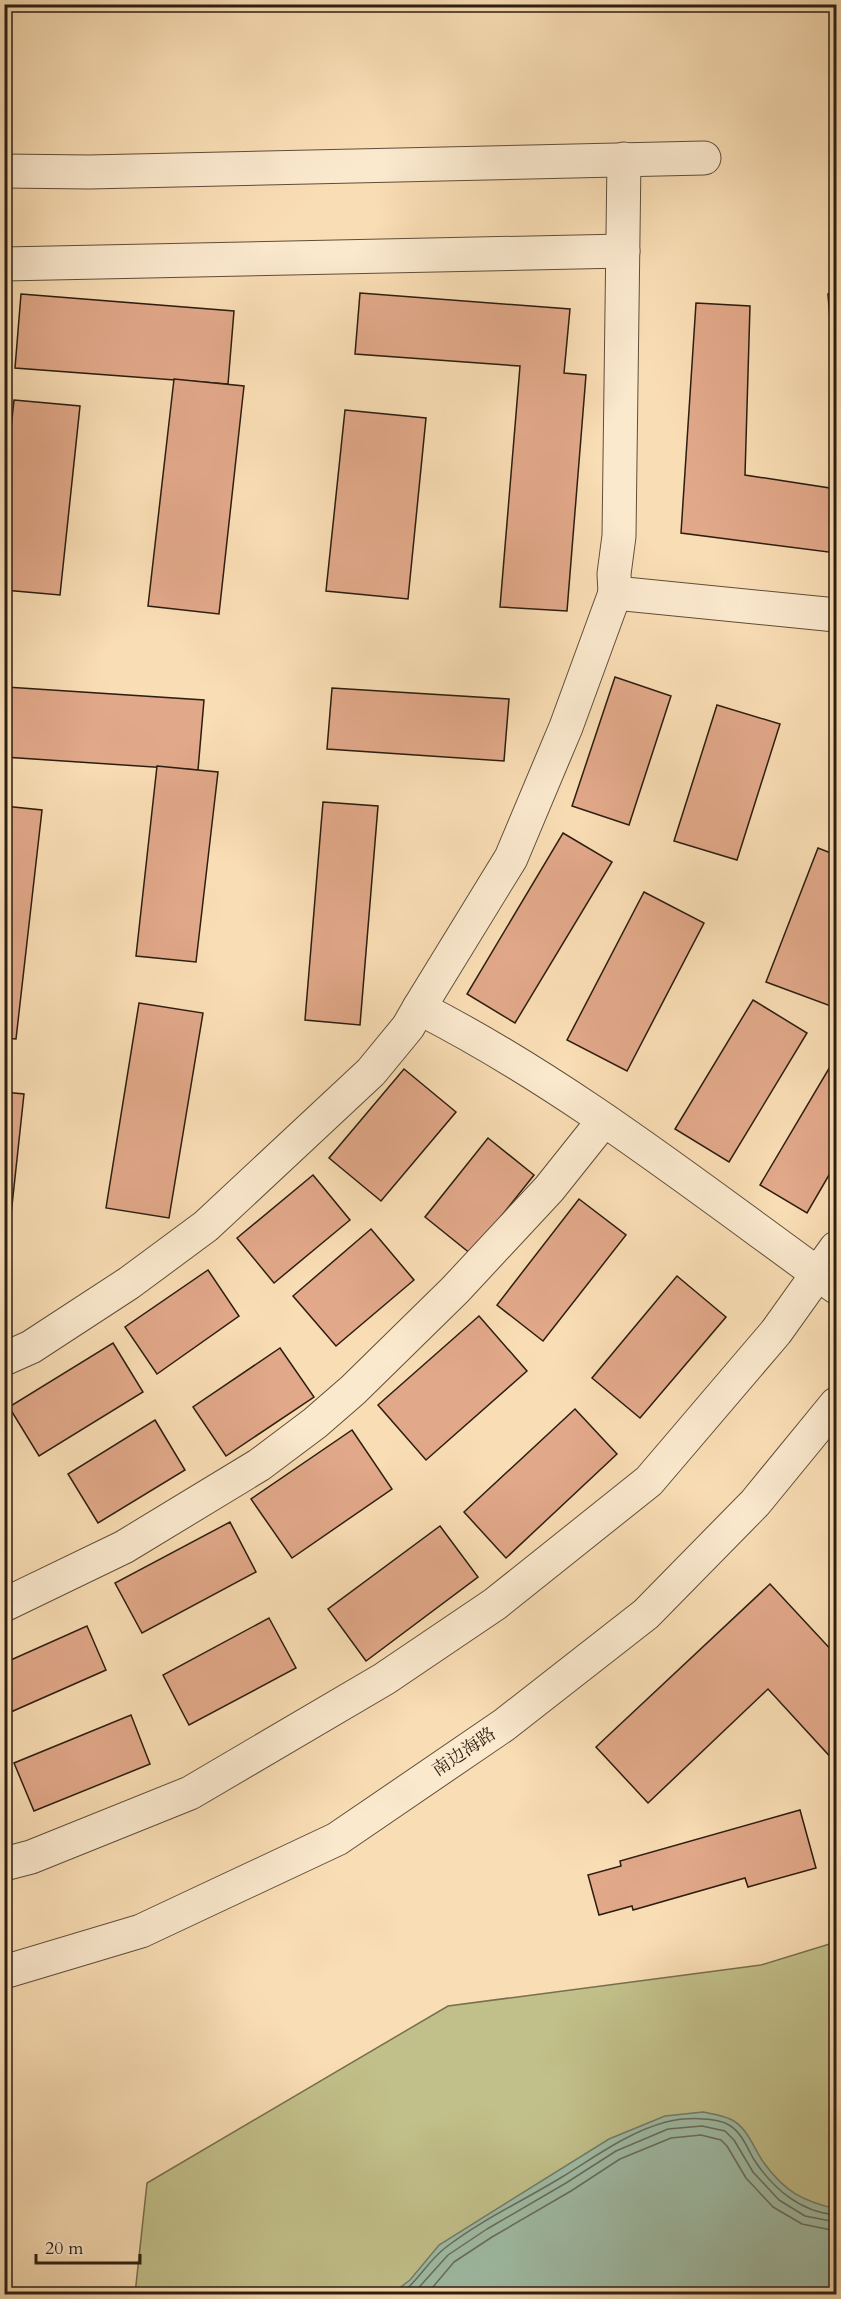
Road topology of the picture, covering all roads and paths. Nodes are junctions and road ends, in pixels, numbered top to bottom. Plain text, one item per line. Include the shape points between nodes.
1 (704, 158) dead end
2 (624, 159) junction
3 (4, 171) edge
4 (623, 251) junction
5 (4, 264) edge
6 (615, 592) junction
7 (837, 615) edge
8 (419, 1008) junction
9 (604, 1120) junction
10 (837, 1248) edge
11 (828, 1281) edge
12 (4, 1359) edge
13 (837, 1404) edge
14 (4, 1605) edge
15 (4, 1864) edge
16 (4, 1972) edge

1 - 2 street
2 - 3 street
2 - 4 street
4 - 5 street
4 - 6 street
6 - 7 street
6 - 8 street via 566,727 511,858
8 - 9 street via 468,1033
8 - 12 street via 371,1072 206,1226 129,1283 31,1347
9 - 11 street
9 - 14 street via 549,1189 454,1290 315,1423 259,1465 124,1547
10 - 11 street
11 - 15 street via 776,1332 649,1481 495,1604 384,1679 190,1793 31,1857
13 - 16 street, 南边海路 via 755,1503 646,1614 504,1725 338,1839 141,1931

